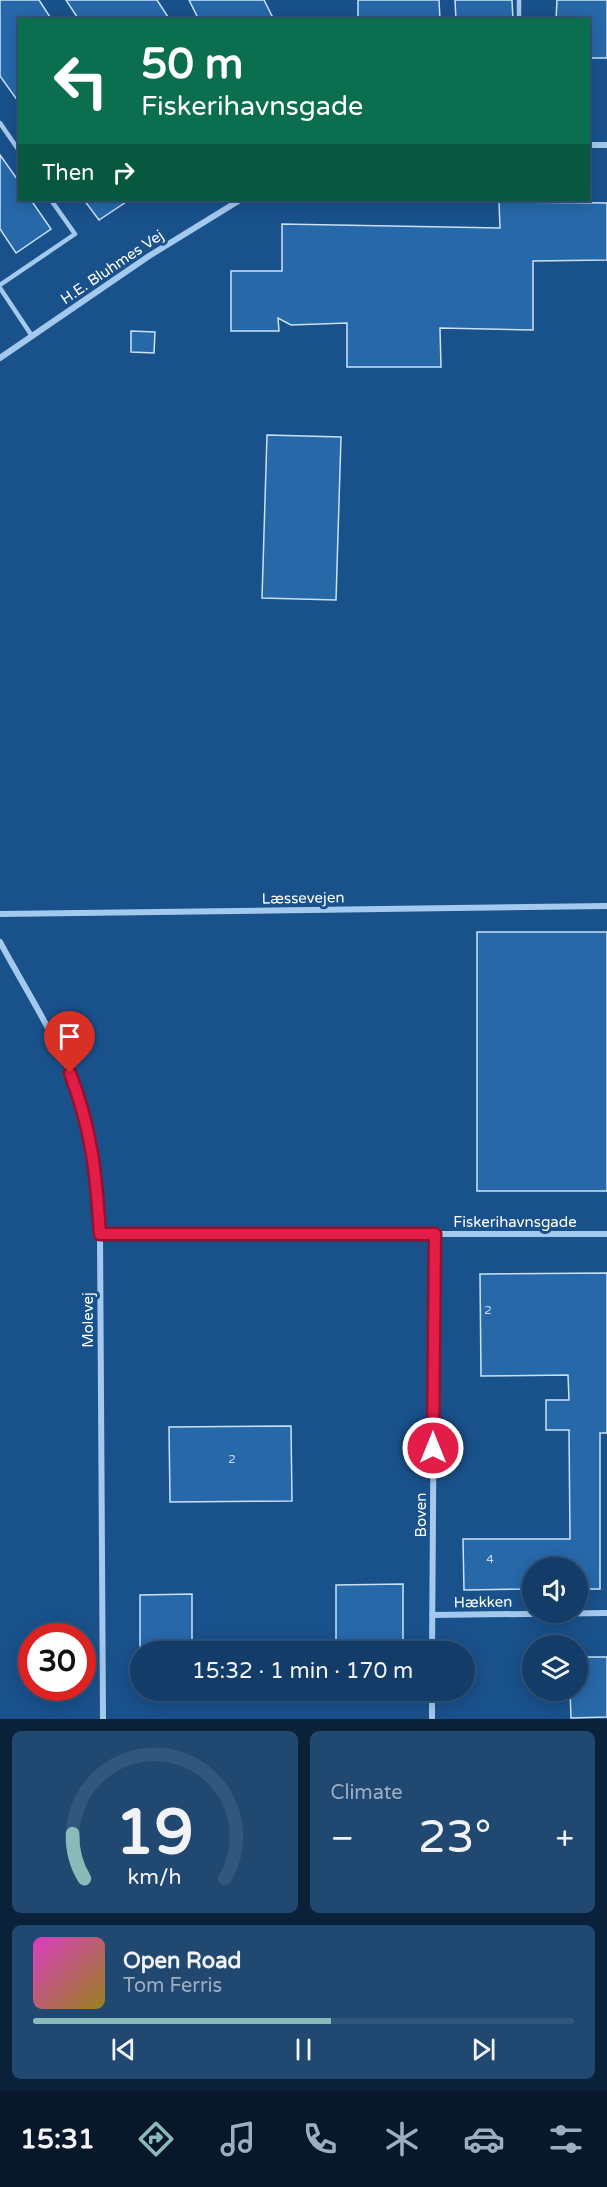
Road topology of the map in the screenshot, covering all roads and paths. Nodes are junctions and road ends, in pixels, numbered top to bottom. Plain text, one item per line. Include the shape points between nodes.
1 (519, 0) edge
2 (519, 18) edge
3 (0, 123) edge
4 (607, 144) edge
5 (590, 145) edge
6 (18, 149) edge
7 (52, 201) edge
8 (238, 201) edge
9 (0, 287) edge
10 (32, 336) junction
11 (0, 358) edge
12 (607, 906) edge
13 (0, 914) edge
14 (0, 942) edge
15 (100, 1234) junction
16 (435, 1234) junction
17 (607, 1234) edge
18 (607, 1613) edge
19 (432, 1615) junction
20 (432, 1641) edge
21 (432, 1701) edge
22 (103, 1719) edge
23 (432, 1719) edge

1 - 2 lane
3 - 6 lane
4 - 5 street
7 - 9 lane via 75,234
8 - 10 street, H.E. Bluhmes Vej
9 - 10 lane
10 - 11 street, H.E. Bluhmes Vej
12 - 13 street, Læssevejen
14 - 15 street, Molevej via 70,1073 86,1116 95,1164
15 - 16 street, Fiskerihavnsgade
15 - 22 street, Molevej
16 - 17 street, Fiskerihavnsgade
16 - 19 street, Boven
18 - 19 street, Hækken
19 - 20 street, Boven
21 - 23 street

